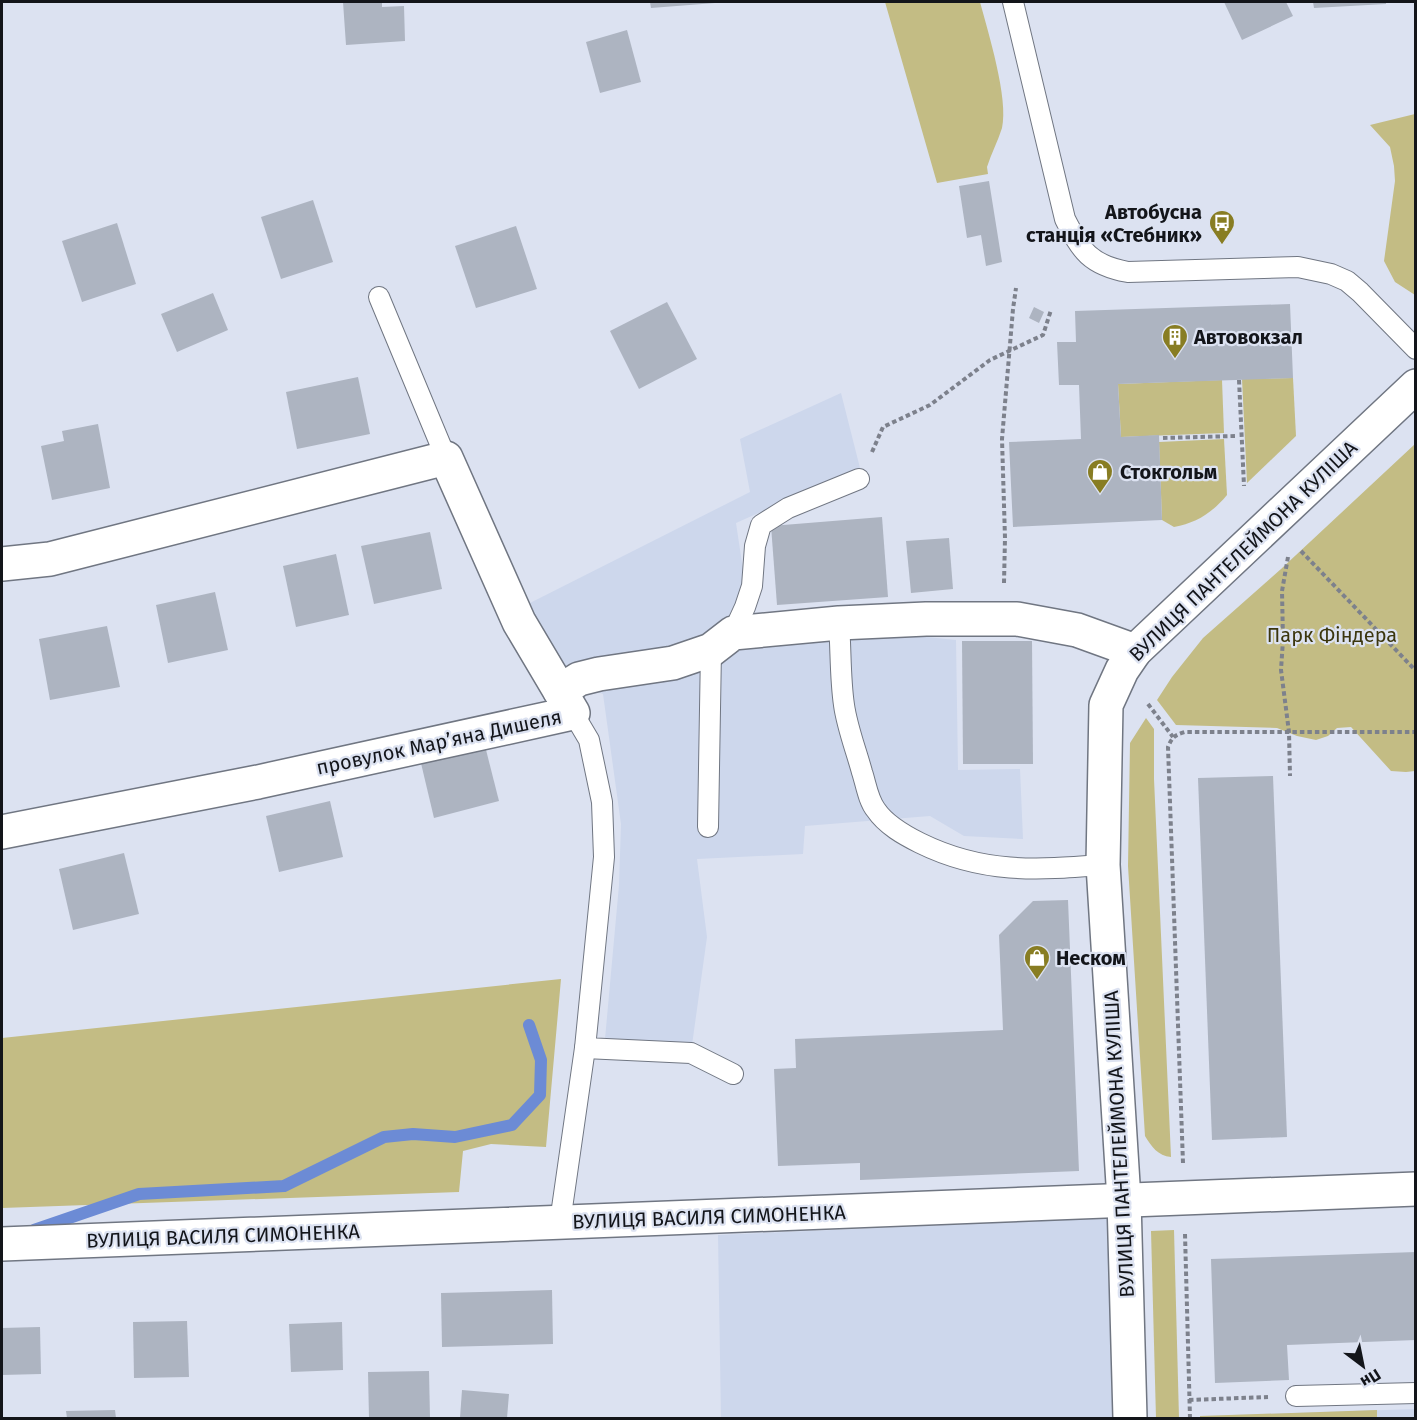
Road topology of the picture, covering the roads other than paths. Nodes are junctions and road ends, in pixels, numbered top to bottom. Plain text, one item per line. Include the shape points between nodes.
1 (1013, 2) edge
2 (379, 297) dead end
3 (1416, 349) edge
4 (1416, 386) edge
5 (446, 458) junction
6 (859, 479) road end
7 (2, 564) edge
8 (839, 623) junction
9 (722, 641) junction
10 (1135, 651) junction
11 (566, 702) junction
12 (708, 827) dead end
13 (2, 832) edge
14 (1103, 865) junction
15 (585, 1048) junction
16 (733, 1074) dead end
17 (1416, 1189) edge
18 (1124, 1200) junction
19 (560, 1222) junction
20 (2, 1244) edge
21 (1416, 1393) edge
22 (1296, 1396) road end
23 (1130, 1419) edge

1 - 3 lane via 1065,219 1091,260 1128,273 1298,267 1331,274 1347,280
2 - 5 lane
4 - 10 street, ВУЛИЦЯ ПАНТЕЛЕЙМОНА КУЛІША
5 - 7 street via 50,559
5 - 11 street, провулок Марʼяна Дишеля via 519,622
6 - 9 lane via 788,508 760,525 752,586 745,607
8 - 9 street
8 - 10 street via 1017,619 1077,630
8 - 14 lane via 844,707 869,795 875,809 889,824 936,851 973,863 1042,870
9 - 11 street via 673,663 579,679
9 - 12 lane
10 - 14 street, ВУЛИЦЯ ПАНТЕЛЕЙМОНА КУЛІША via 1106,705
11 - 13 street, провулок Марʼяна Дишеля via 258,782
11 - 15 lane via 589,740 602,802 604,857
14 - 18 street, ВУЛИЦЯ ПАНТЕЛЕЙМОНА КУЛІША
15 - 16 lane via 691,1053
15 - 19 lane
17 - 18 street, ВУЛИЦЯ ВАСИЛЯ СИМОНЕНКА
18 - 19 street, ВУЛИЦЯ ВАСИЛЯ СИМОНЕНКА
18 - 23 street, ВУЛИЦЯ ПАНТЕЛЕЙМОНА КУЛІША
19 - 20 street, ВУЛИЦЯ ВАСИЛЯ СИМОНЕНКА
21 - 22 lane

